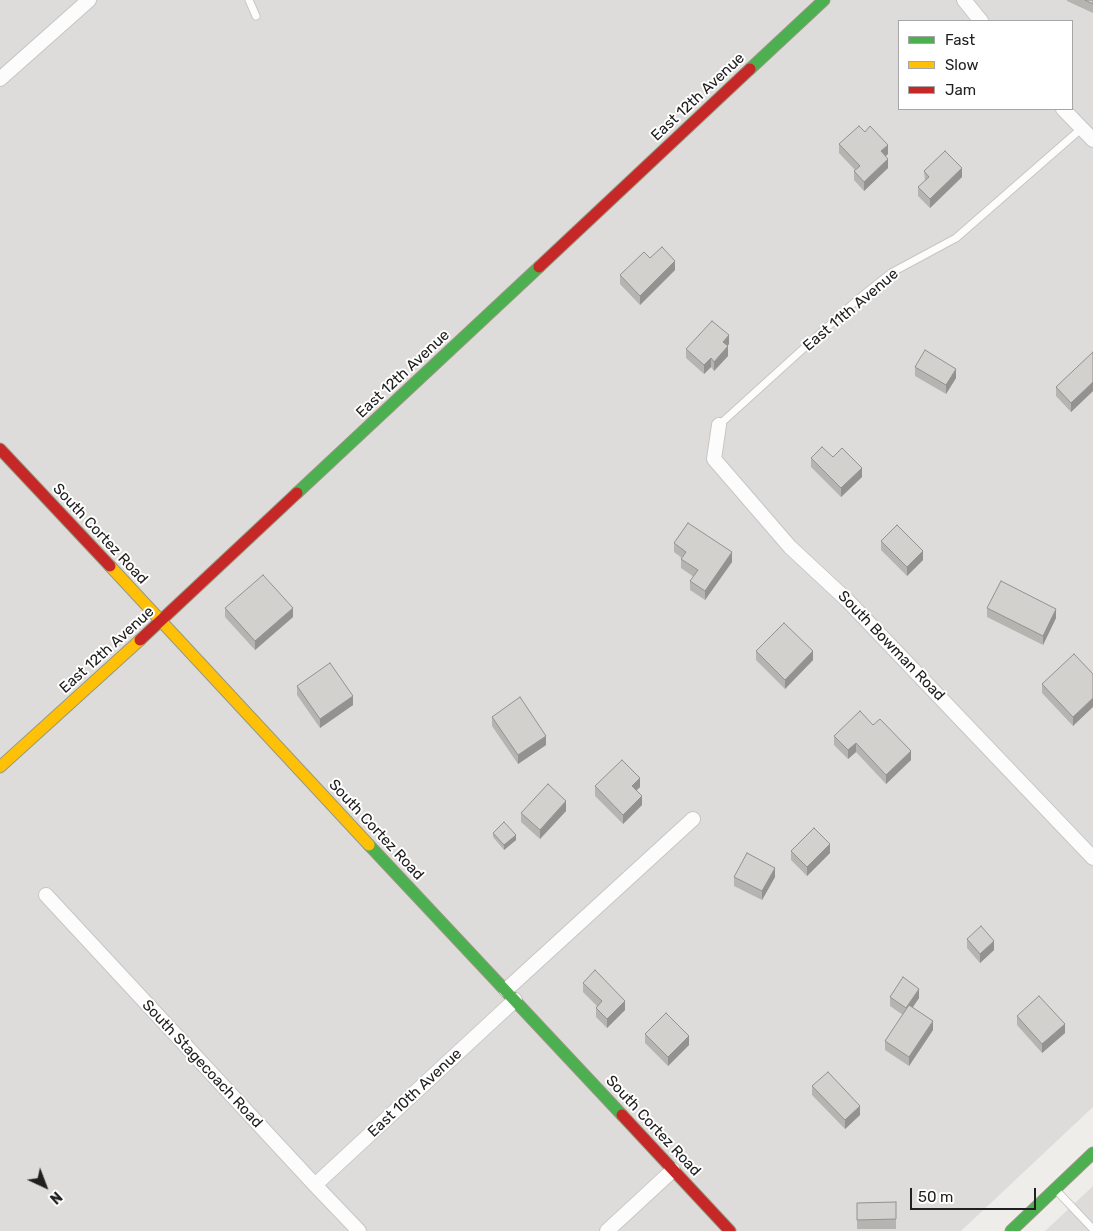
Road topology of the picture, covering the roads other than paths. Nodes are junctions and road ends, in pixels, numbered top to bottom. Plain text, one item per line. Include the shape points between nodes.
1 (89, 0) edge
2 (249, 0) edge
3 (824, 0) edge
4 (964, 0) edge
5 (256, 16) dead end
6 (979, 20) edge
7 (0, 79) edge
8 (1064, 110) edge
9 (1082, 128) junction
10 (1093, 140) edge
11 (719, 425) joint
12 (0, 449) edge
13 (161, 621) junction
14 (0, 767) edge
15 (693, 819) dead end
16 (1093, 858) edge
17 (46, 895) dead end
18 (510, 995) junction
19 (1093, 1153) edge
20 (673, 1170) junction
21 (315, 1186) junction
22 (1055, 1189) junction
23 (1093, 1229) edge
24 (359, 1231) edge
25 (607, 1231) edge
26 (730, 1231) edge
27 (1011, 1231) edge

1 - 7 street
2 - 5 lane
3 - 13 street, East 12th Avenue
4 - 6 street
8 - 9 street
9 - 10 street
9 - 11 lane, East 11th Avenue via 956,238 891,273 857,300
11 - 16 street, South Bowman Road via 714,459 784,540 847,600
12 - 13 street, South Cortez Road
13 - 14 street, East 12th Avenue
13 - 18 street, South Cortez Road
15 - 18 street, East 10th Avenue
17 - 21 street, South Stagecoach Road
18 - 20 street, South Cortez Road
18 - 21 street, East 10th Avenue
19 - 22 street
20 - 25 street
20 - 26 street, South Cortez Road
21 - 24 street, South Stagecoach Road
22 - 23 lane
22 - 27 street

